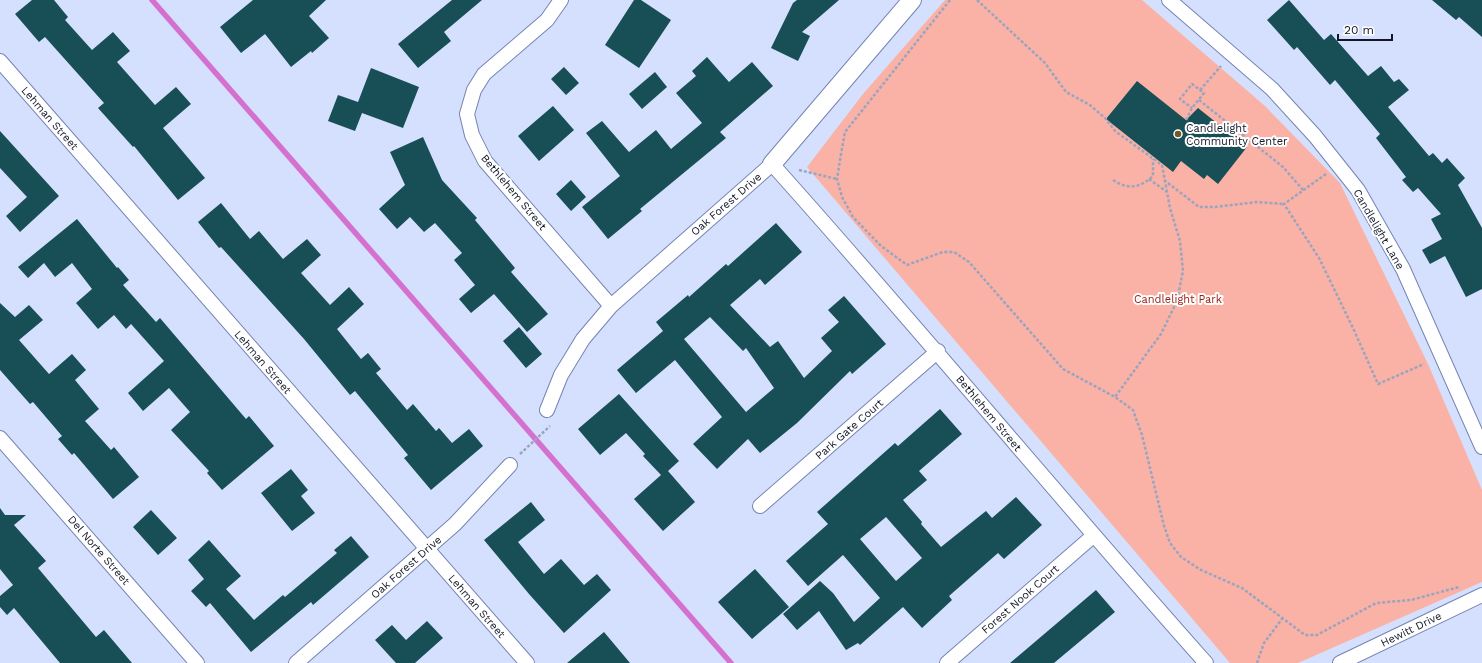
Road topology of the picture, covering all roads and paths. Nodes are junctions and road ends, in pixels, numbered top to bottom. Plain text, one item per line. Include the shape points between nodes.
1 (561, 0) edge
2 (912, 0) edge
3 (950, 0) edge
4 (977, 0) edge
5 (1169, 0) edge
6 (1231, 54) junction
7 (0, 61) edge
8 (1200, 90) junction
9 (1199, 100) junction
10 (1192, 108) junction
11 (1186, 120) dead end
12 (1153, 159) junction
13 (772, 164) junction
14 (1337, 164) junction
15 (838, 179) junction
16 (1149, 179) junction
17 (1113, 180) dead end
18 (1164, 180) junction
19 (1303, 190) junction
20 (1167, 192) junction
21 (1284, 204) junction
22 (611, 306) junction
23 (938, 351) junction
24 (1424, 364) dead end
25 (1115, 397) junction
26 (547, 410) dead end
27 (552, 424) dead end
28 (0, 438) edge
29 (1482, 448) edge
30 (513, 461) joint
31 (760, 506) dead end
32 (1093, 536) junction
33 (427, 549) junction
34 (1463, 585) dead end
35 (1482, 595) edge
36 (1282, 619) junction
37 (197, 663) edge
38 (296, 663) edge
39 (527, 663) edge
40 (947, 663) edge
41 (1206, 663) edge
42 (1257, 663) edge
43 (1340, 663) edge

1 - 22 street, Bethlehem Street via 547,20 484,74 474,90 467,114 472,135 485,161
2 - 13 street, Oak Forest Drive
3 - 15 path via 845,132
4 - 12 path via 1045,63 1066,92 1090,105 1115,131
5 - 6 street, Candlelight Lane
6 - 8 path
6 - 14 street, Candlelight Lane via 1272,89
7 - 33 street, Lehman Street
8 - 9 path via 1204,93
8 - 10 path via 1192,84 1180,99
9 - 10 path
9 - 19 path via 1283,167
10 - 11 path
12 - 16 path via 1153,176
12 - 18 path via 1162,165
13 - 15 path
13 - 22 street, Oak Forest Drive
13 - 23 street, Bethlehem Street
14 - 19 path
14 - 29 street, Candlelight Lane via 1358,190 1403,269
15 - 25 path via 842,197 853,217 881,246 908,264 943,252 954,252 969,262 1063,369
16 - 17 path via 1145,183 1131,187 1122,186
16 - 20 path
18 - 20 path
18 - 21 path via 1198,207 1258,202
19 - 21 path
20 - 25 path via 1181,248 1183,272 1177,301 1161,334
21 - 24 path via 1318,258 1354,328 1378,384
22 - 26 street, Oak Forest Drive via 583,339 562,375
23 - 31 street, Park Gate Court
23 - 32 street, Bethlehem Street
25 - 36 path via 1133,410 1142,435 1164,526 1170,543 1180,557 1201,570 1242,588
27 - 30 path
28 - 37 street, Del Norte Street
30 - 33 street, Oak Forest Drive via 455,524
32 - 40 street, Forest Nook Court
32 - 41 street, Bethlehem Street
33 - 38 street, Oak Forest Drive
33 - 39 street, Lehman Street
34 - 36 path via 1410,600 1376,603 1317,635 1305,636
35 - 43 street, Hewitt Drive
36 - 42 path via 1264,643

